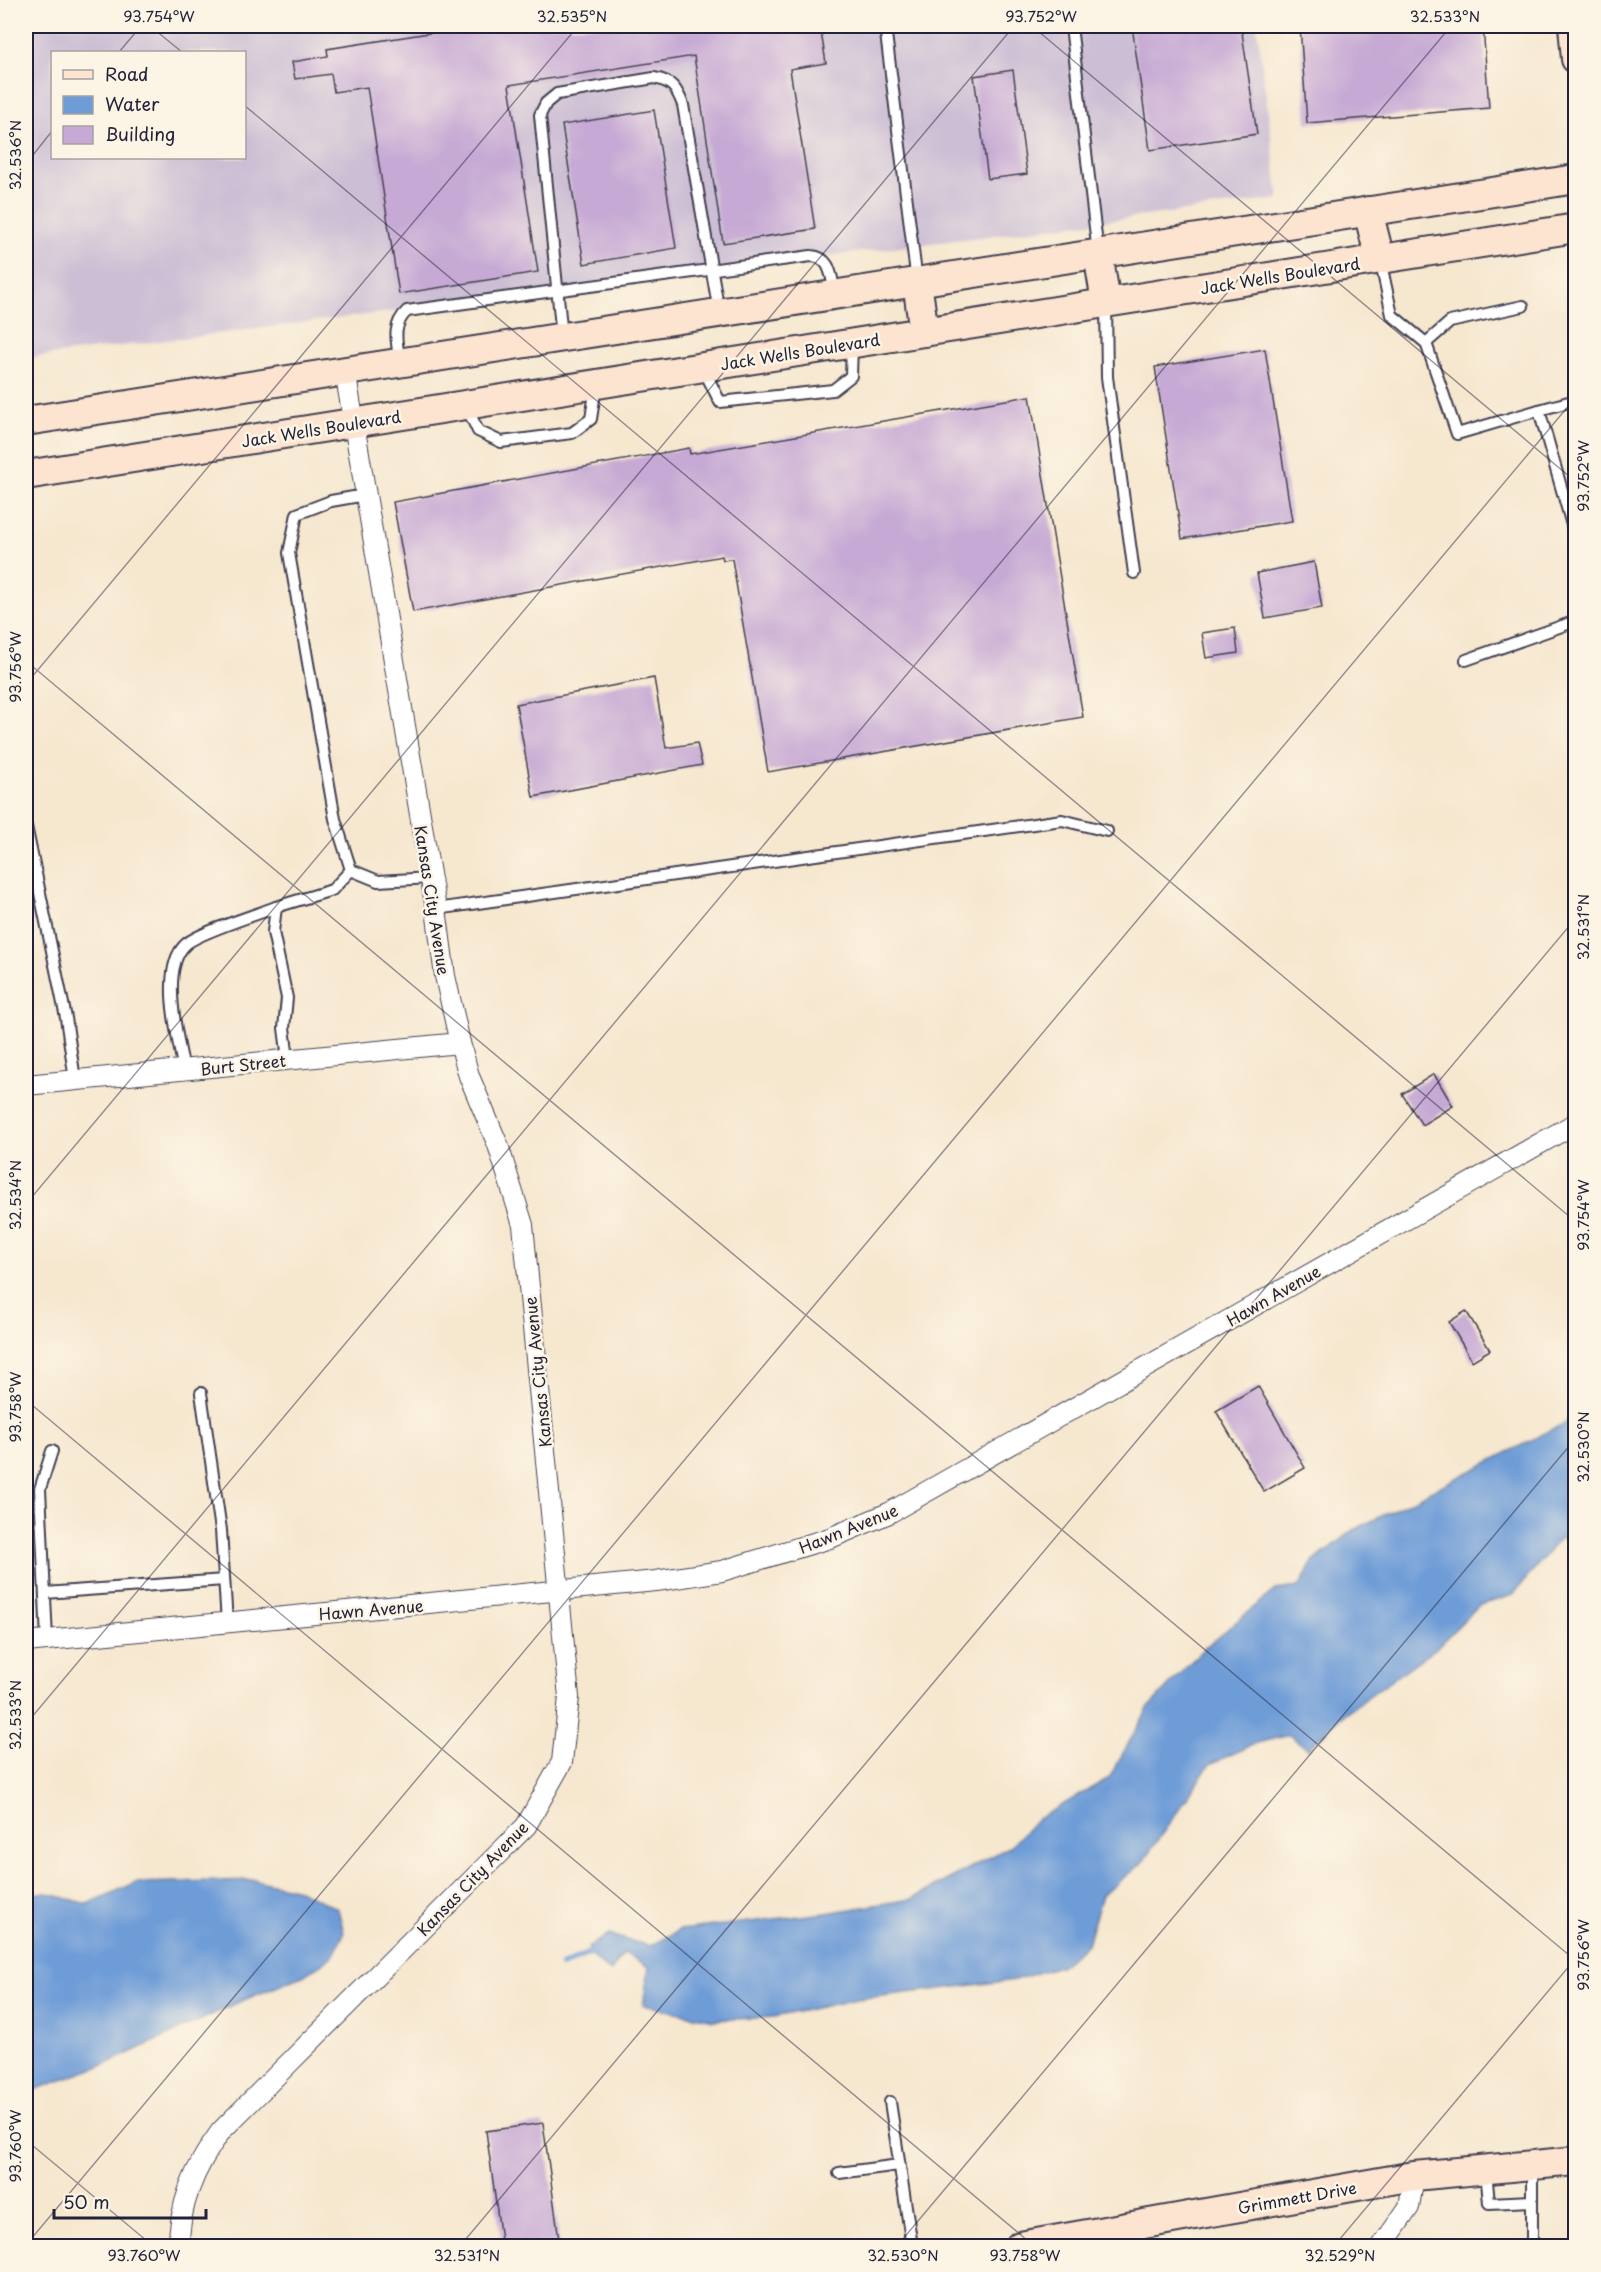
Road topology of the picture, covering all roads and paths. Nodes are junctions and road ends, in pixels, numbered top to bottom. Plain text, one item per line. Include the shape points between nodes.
1 (885, 26) edge
2 (1071, 26) edge
3 (1573, 26) edge
4 (1575, 59) edge
5 (1575, 179) edge
6 (1368, 212) junction
7 (1575, 228) edge
8 (1098, 254) junction
9 (1380, 259) junction
10 (712, 270) junction
11 (917, 282) junction
12 (558, 293) junction
13 (835, 295) junction
14 (1106, 302) junction
15 (1523, 306) dead end
16 (719, 313) junction
17 (924, 332) junction
18 (562, 337) junction
19 (852, 343) junction
20 (1426, 343) junction
21 (400, 362) junction
22 (703, 367) junction
23 (345, 371) junction
24 (597, 384) junction
25 (1575, 400) edge
26 (465, 405) junction
27 (1539, 410) junction
28 (26, 421) edge
29 (353, 423) junction
30 (26, 475) edge
31 (365, 495) junction
32 (1575, 539) edge
33 (1134, 573) dead end
34 (1575, 621) edge
35 (1466, 660) dead end
36 (26, 826) edge
37 (1107, 831) dead end
38 (351, 870) junction
39 (431, 878) junction
40 (276, 908) junction
41 (436, 909) junction
42 (460, 1043) junction
43 (288, 1059) junction
44 (184, 1070) junction
45 (75, 1080) junction
46 (26, 1085) edge
47 (1575, 1123) edge
48 (201, 1393) dead end
49 (52, 1451) dead end
50 (224, 1580) junction
51 (561, 1591) junction
52 (45, 1593) junction
53 (227, 1623) junction
54 (47, 1640) junction
55 (26, 1642) edge
56 (890, 2102) dead end
57 (1575, 2161) edge
58 (1532, 2164) junction
59 (900, 2165) junction
60 (1486, 2168) junction
61 (839, 2173) dead end
62 (1414, 2176) junction
63 (1532, 2201) junction
64 (179, 2247) edge
65 (912, 2247) edge
66 (1020, 2247) edge
67 (1382, 2247) edge
68 (1532, 2247) edge

1 - 11 lane
2 - 8 lane
3 - 4 street
5 - 6 street
6 - 8 street
6 - 9 street
7 - 9 street, Jack Wells Boulevard
8 - 11 street
8 - 14 street
9 - 14 street, Jack Wells Boulevard
9 - 20 lane via 1392,315
10 - 12 lane
10 - 12 lane via 683,105 677,89 667,80 654,78 557,94 540,115
10 - 13 lane via 817,256 829,265
10 - 16 lane
11 - 13 street
11 - 17 street
12 - 18 lane
12 - 21 lane via 407,311 399,319 395,333
13 - 16 street
14 - 17 street, Jack Wells Boulevard
14 - 33 lane via 1107,377
15 - 20 lane via 1450,322
16 - 18 street
17 - 19 street, Jack Wells Boulevard
18 - 21 street
19 - 22 street, Jack Wells Boulevard
19 - 22 lane via 851,376 833,390 720,402
20 - 27 lane via 1457,434
21 - 23 street
22 - 24 street, Jack Wells Boulevard
23 - 28 street
23 - 29 street, Kansas City Avenue
24 - 26 street, Jack Wells Boulevard
24 - 26 lane via 591,419 572,433 501,442 478,430
25 - 27 lane
26 - 29 street, Jack Wells Boulevard
27 - 32 lane
29 - 30 street, Jack Wells Boulevard
29 - 31 street, Kansas City Avenue
31 - 38 lane via 331,501 297,514 290,553 335,819
31 - 39 street, Kansas City Avenue
34 - 35 lane
36 - 45 lane
37 - 41 lane via 1062,820
38 - 39 lane via 378,881
38 - 40 lane via 332,890
39 - 41 street, Kansas City Avenue
40 - 43 lane via 273,932 287,998 284,1028
40 - 44 lane via 186,944 177,959 171,980
41 - 42 street, Kansas City Avenue
42 - 43 street, Burt Street
42 - 51 street, Kansas City Avenue via 523,1225
43 - 44 street, Burt Street
44 - 45 street, Burt Street
45 - 46 street, Burt Street
47 - 51 street, Hawn Avenue via 889,1513 830,1539 722,1571
48 - 50 lane via 221,1530
49 - 52 lane via 40,1490
50 - 52 lane
50 - 53 lane
51 - 53 street, Hawn Avenue
51 - 64 street, Kansas City Avenue via 569,1697 562,1762 526,1826 221,2131 207,2149 188,2190
52 - 54 lane
53 - 54 street, Hawn Avenue
54 - 55 street, Hawn Avenue
56 - 59 lane
57 - 58 street, Grimmett Drive
58 - 60 street, Grimmett Drive
58 - 63 lane
59 - 61 lane
59 - 65 lane
60 - 62 street, Grimmett Drive
60 - 63 lane via 1490,2203
62 - 66 street, Grimmett Drive
62 - 67 street via 1409,2207
63 - 68 lane

